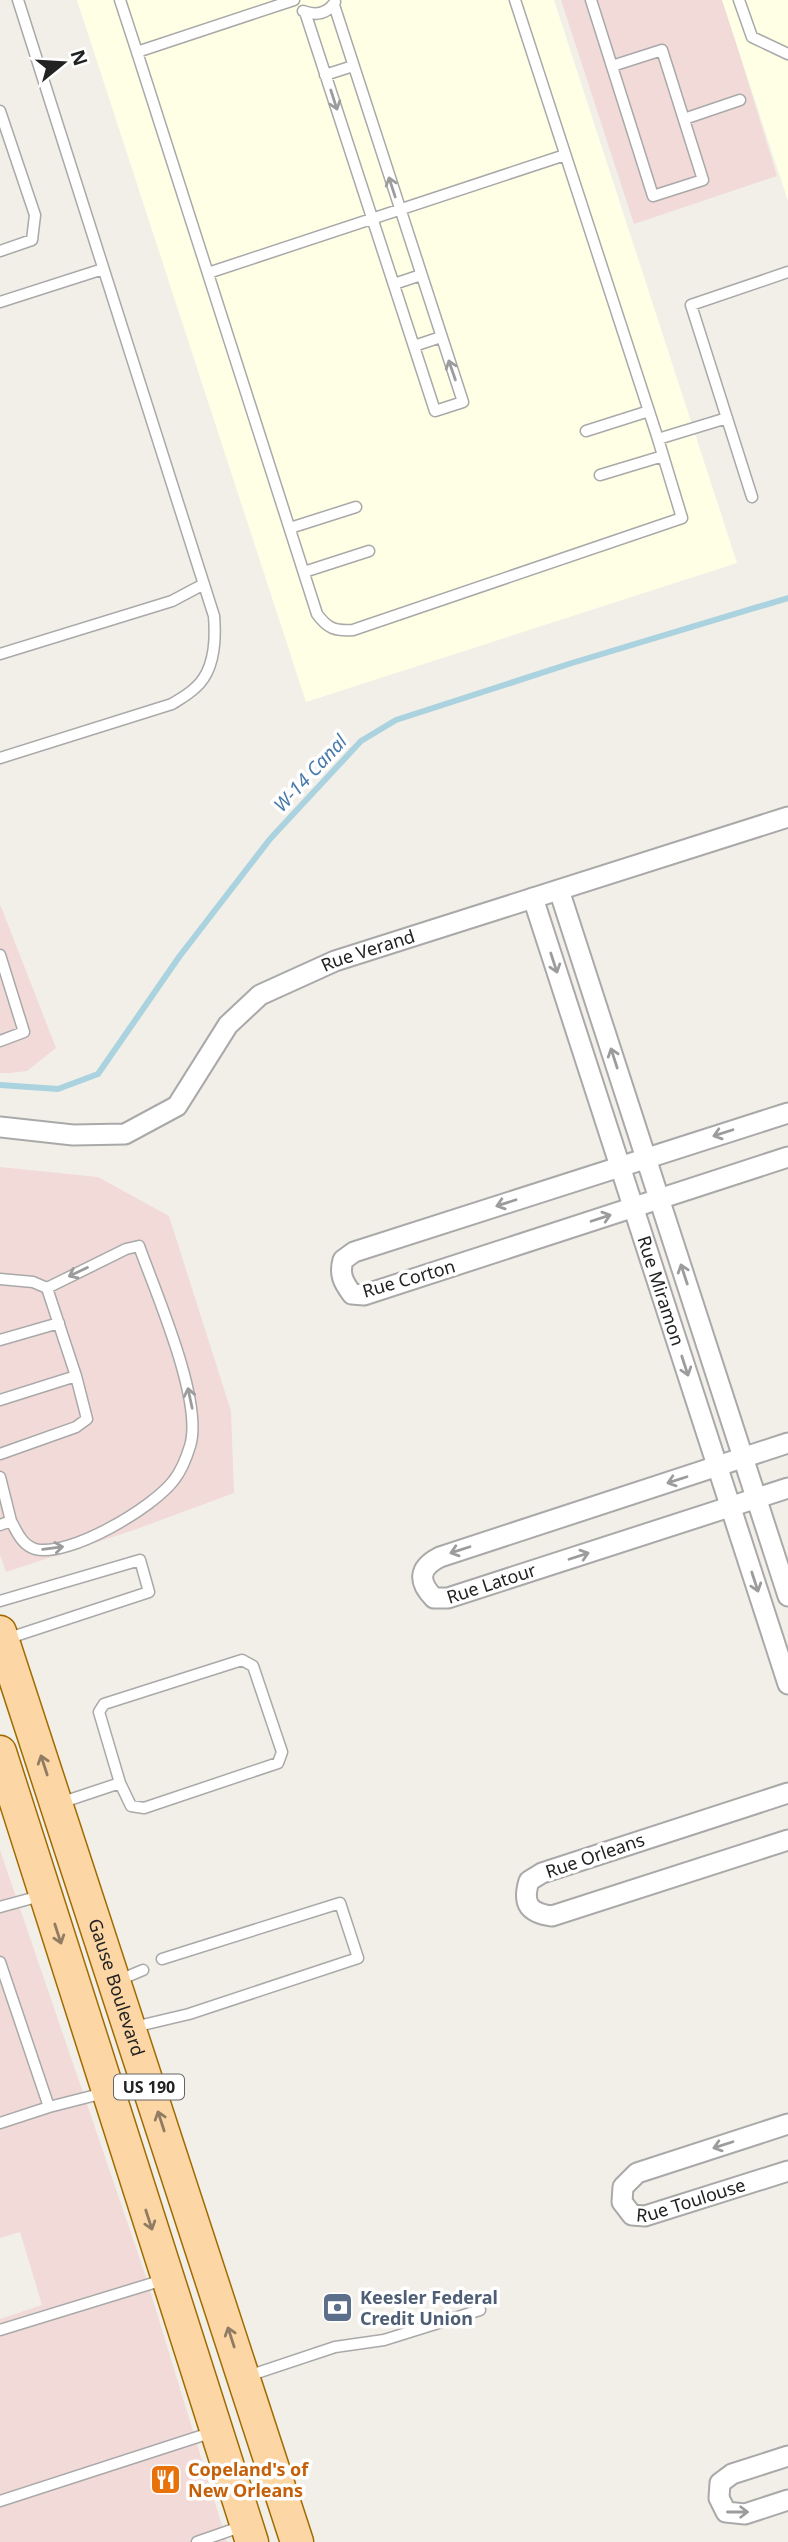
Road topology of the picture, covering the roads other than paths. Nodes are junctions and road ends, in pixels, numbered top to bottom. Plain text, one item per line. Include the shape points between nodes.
1 (18, 0) edge
2 (120, 0) edge
3 (293, 0) edge
4 (515, 0) edge
5 (591, 0) edge
6 (739, 0) edge
7 (335, 3) edge
8 (305, 12) junction
9 (137, 52) junction
10 (788, 54) edge
11 (354, 66) junction
12 (612, 66) junction
13 (326, 75) junction
14 (740, 100) dead end
15 (0, 111) edge
16 (684, 119) junction
17 (565, 155) junction
18 (400, 210) junction
19 (372, 219) junction
20 (0, 251) edge
21 (103, 268) junction
22 (788, 272) edge
23 (208, 273) junction
24 (421, 275) junction
25 (394, 284) junction
26 (1, 300) edge
27 (441, 337) junction
28 (414, 346) junction
29 (649, 411) junction
30 (727, 418) junction
31 (586, 431) dead end
32 (658, 439) junction
33 (663, 456) junction
34 (600, 475) dead end
35 (752, 497) dead end
36 (356, 507) dead end
37 (290, 528) junction
38 (369, 551) dead end
39 (304, 572) junction
40 (204, 584) junction
41 (0, 654) edge
42 (0, 758) edge
43 (788, 817) edge
44 (559, 890) junction
45 (533, 898) junction
46 (0, 955) edge
47 (0, 1041) edge
48 (788, 1112) edge
49 (0, 1127) edge
50 (646, 1157) junction
51 (788, 1157) edge
52 (620, 1166) junction
53 (660, 1199) junction
54 (634, 1208) junction
55 (0, 1279) edge
56 (47, 1288) junction
57 (59, 1323) junction
58 (0, 1340) edge
59 (76, 1376) junction
60 (0, 1400) edge
61 (788, 1443) edge
62 (0, 1454) edge
63 (743, 1458) junction
64 (718, 1466) junction
65 (0, 1477) edge
66 (788, 1488) edge
67 (3, 1497) edge
68 (756, 1498) junction
69 (730, 1507) junction
70 (11, 1521) junction
71 (0, 1525) edge
72 (788, 1596) edge
73 (0, 1601) edge
74 (1, 1636) edge
75 (788, 1684) edge
76 (0, 1752) edge
77 (120, 1783) junction
78 (788, 1793) edge
79 (57, 1804) junction
80 (788, 1840) edge
81 (84, 1886) junction
82 (45, 1894) junction
83 (0, 1907) edge
84 (162, 1959) dead end
85 (0, 1962) edge
86 (130, 2028) junction
87 (108, 2092) junction
88 (49, 2107) junction
89 (0, 2123) edge
90 (788, 2124) edge
91 (788, 2171) edge
92 (168, 2278) junction
93 (480, 2311) dead end
94 (0, 2330) edge
95 (244, 2377) junction
96 (257, 2418) junction
97 (217, 2431) junction
98 (788, 2456) edge
99 (788, 2500) edge
100 (0, 2501) edge
101 (250, 2533) edge
102 (197, 2542) edge
103 (298, 2542) edge

1 - 21 lane
2 - 9 lane
3 - 8 lane
3 - 9 lane
4 - 17 lane
5 - 12 lane
6 - 10 lane via 752,37
7 - 8 lane via 320,14
7 - 11 lane
8 - 13 lane
9 - 23 lane
11 - 13 lane
18 -> 11 lane
12 - 16 lane via 662,50
12 - 16 lane via 653,196 703,180
13 -> 19 lane
14 - 16 lane
15 - 20 lane via 35,215 32,240
17 - 18 lane
17 - 29 lane
18 - 19 lane
18 - 24 lane
19 - 23 lane
19 - 25 lane
21 - 26 lane
21 - 40 lane
22 - 30 lane via 691,305
23 - 37 lane
24 - 25 lane
24 - 27 lane
25 - 28 lane
27 - 28 lane
28 -> 27 lane via 435,411 463,402
29 - 31 lane
29 - 32 lane
30 - 32 lane
30 - 35 lane
32 - 33 lane
33 - 34 lane
33 - 39 lane via 682,518 353,630 326,626 317,614
36 - 37 lane
37 - 39 lane
38 - 39 lane
40 - 41 lane via 172,601
40 - 42 lane via 216,641 197,687 172,704
43 - 44 street, Rue Verand
44 - 45 street, Rue Verand
50 -> 44 street, Rue Miramon
45 - 49 street, Rue Verand via 335,961 260,995 228,1025 177,1106 125,1134 74,1135
45 -> 52 street, Rue Miramon
46 - 47 lane via 24,1032
48 -> 50 street, Rue Corton
50 - 52 street, Rue Corton
50 - 53 street, Rue Miramon
51 - 53 street, Rue Corton
52 - 54 street, Rue Miramon
52 -> 54 street, Rue Corton via 355,1252 343,1259 344,1283 352,1294 364,1295
53 - 54 street, Rue Corton
63 -> 53 street, Rue Miramon
54 -> 64 street, Rue Miramon
55 - 56 lane
56 - 57 lane
70 -> 56 lane via 33,1549 52,1550 96,1535 149,1505 174,1479 191,1444 192,1404 139,1245
57 - 58 lane
57 - 59 lane
59 - 60 lane
59 - 62 lane via 87,1419
61 - 63 street, Rue Latour
63 - 64 street, Rue Latour
63 - 68 street, Rue Miramon
64 - 69 street, Rue Miramon
64 -> 69 street, Rue Latour via 440,1557 429,1562 422,1573 424,1588 434,1598 448,1598
65 - 67 lane
66 - 68 street, Rue Latour
67 - 70 lane
68 - 69 street, Rue Latour
68 - 72 street, Rue Miramon
69 -> 75 street, Rue Miramon
70 - 71 lane
73 - 74 lane via 140,1560 149,1592
79 -> 74 main road, Gause Boulevard / US 190
76 - 82 main road, US 190
77 - 77 lane via 99,1712 104,1704 242,1660 253,1666 282,1752 278,1763 144,1808 131,1806
77 - 79 lane
78 - 80 street, Rue Orleans via 542,1873 529,1881 529,1907 537,1914 552,1916
79 - 81 main road, Gause Boulevard / US 190
81 - 82 main road
81 - 86 main road, Gause Boulevard / US 190 via 129,1976
82 - 83 lane
82 -> 87 main road, US 190
84 - 86 lane via 340,1903 358,1958 189,2014
85 - 88 lane
95 -> 86 main road, Gause Boulevard / US 190
87 - 88 lane
87 -> 92 main road, US 190
88 - 89 lane
90 -> 91 street, Rue Toulouse via 636,2174 623,2186 622,2202 632,2215 645,2216
92 - 94 lane
92 - 97 main road, US 190
93 - 95 lane via 384,2340 335,2347
95 - 96 main road, Gause Boulevard / US 190
96 - 97 main road
96 - 103 main road, Gause Boulevard / US 190
97 - 100 lane
97 - 101 main road, US 190
98 -> 99 street via 732,2474 720,2483 719,2498 726,2512 746,2514
101 - 102 lane

